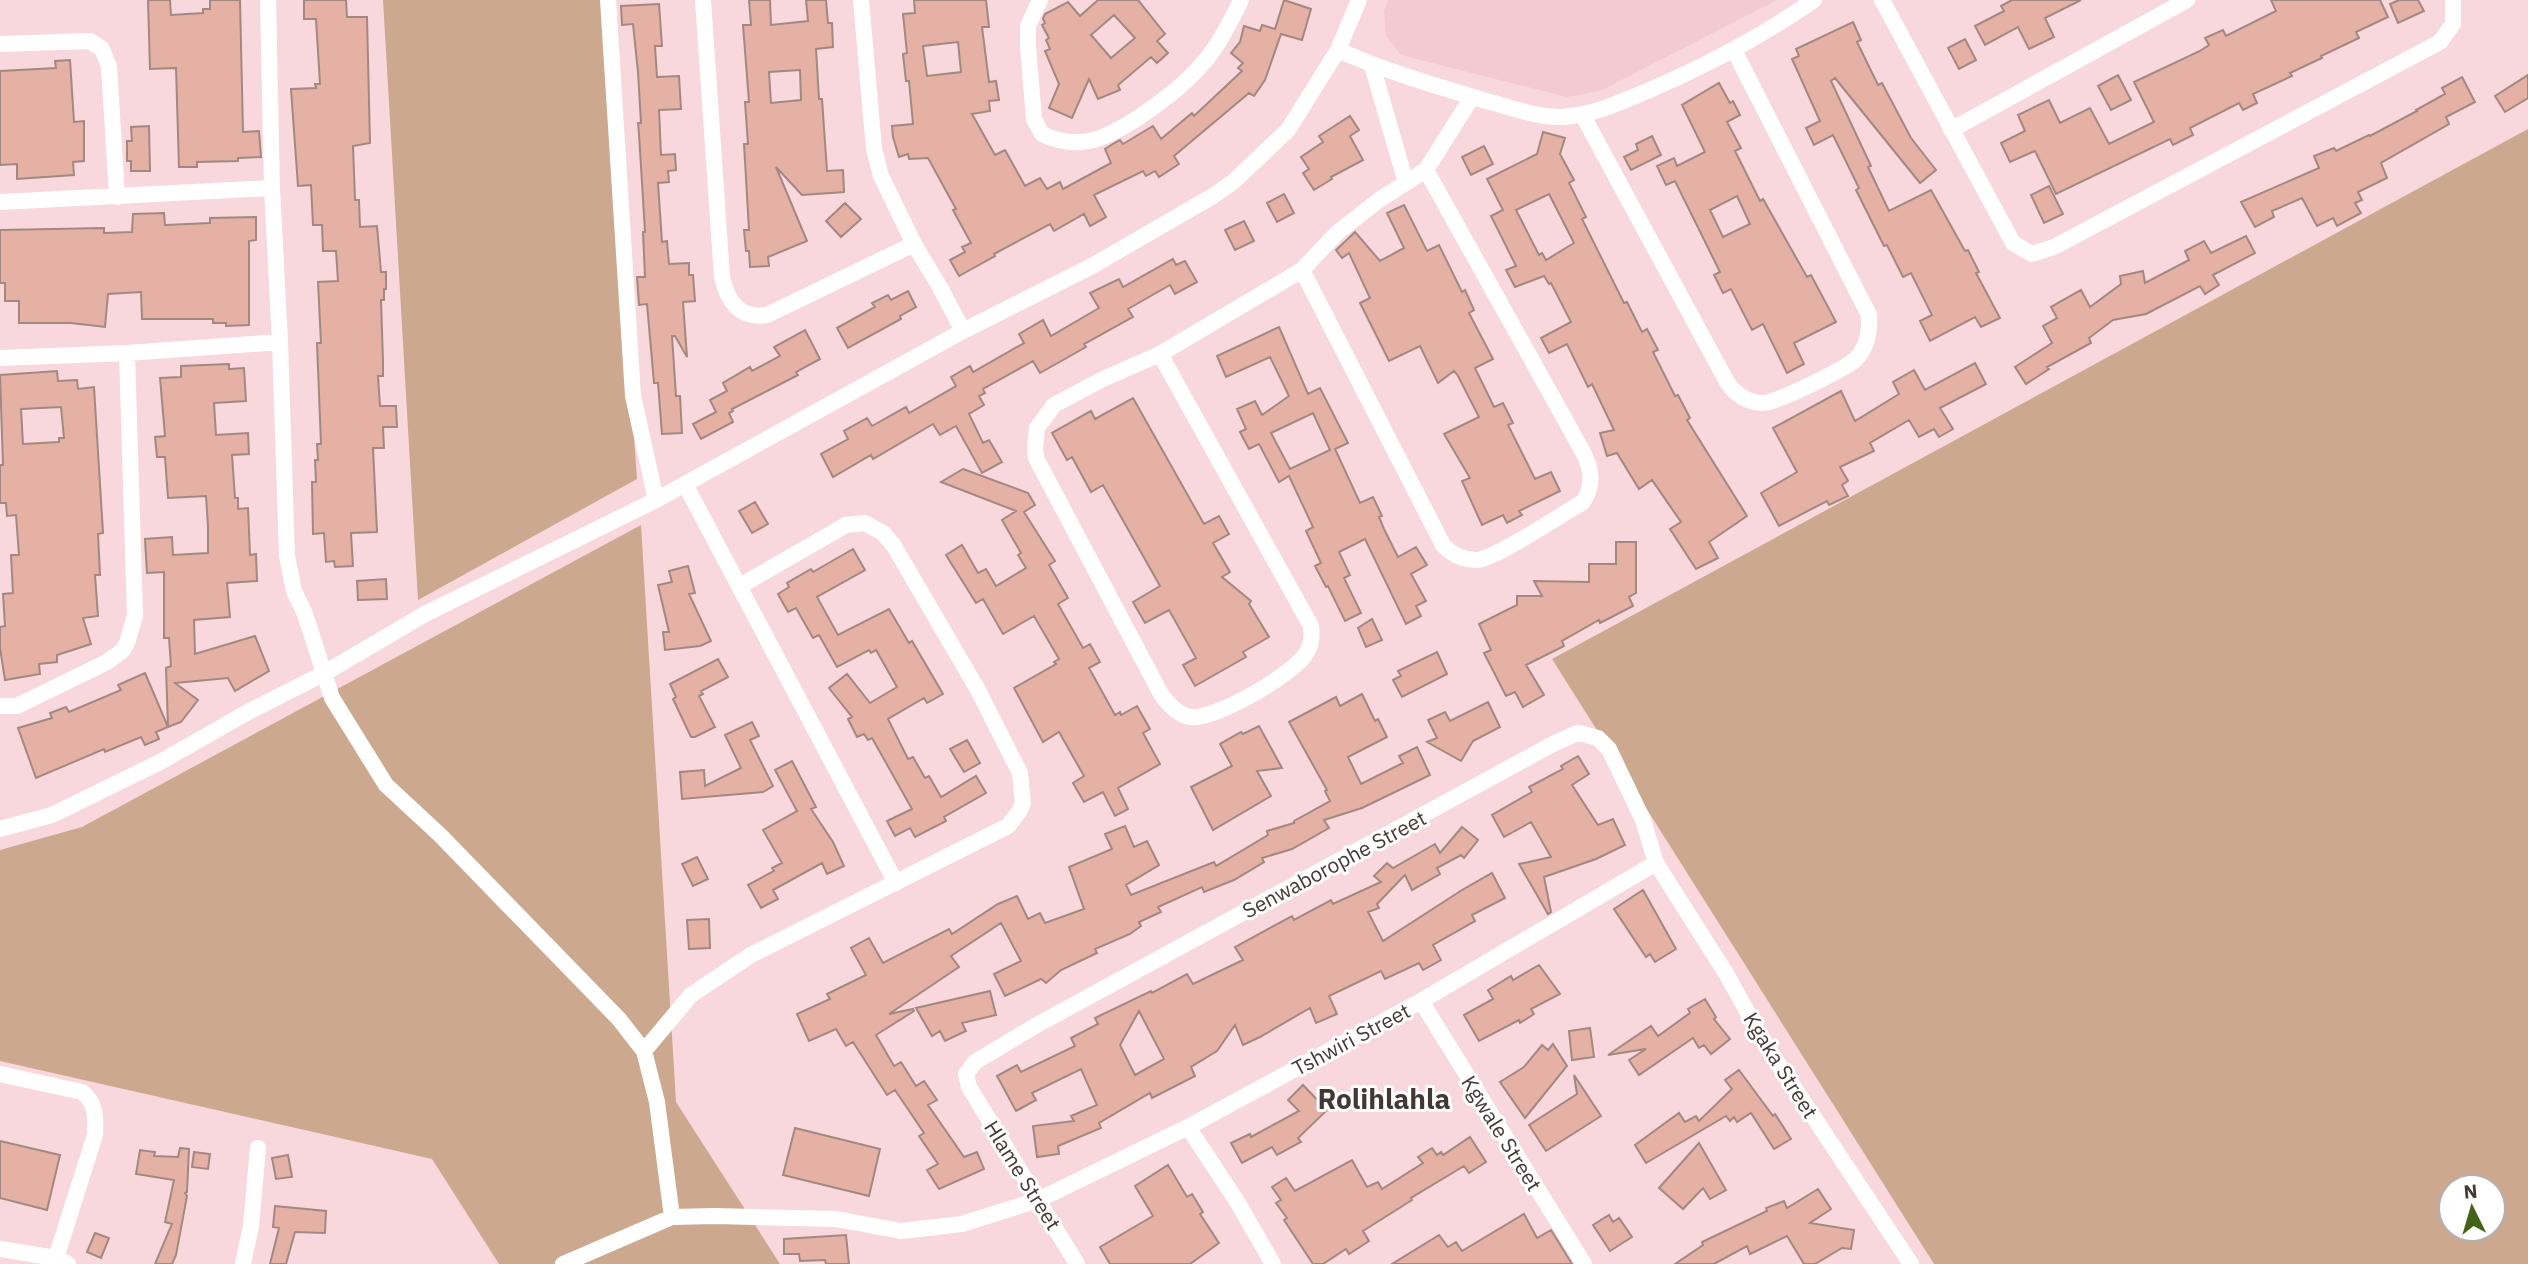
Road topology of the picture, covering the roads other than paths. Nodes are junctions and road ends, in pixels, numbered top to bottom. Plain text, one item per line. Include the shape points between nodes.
1 (268, 0) edge
2 (608, 0) edge
3 (703, 0) edge
4 (861, 0) edge
5 (1040, 0) edge
6 (1241, 0) edge
7 (1360, 0) edge
8 (1814, 0) edge
9 (1882, 0) edge
10 (2187, 0) edge
11 (2453, 0) edge
12 (0, 44) edge
13 (1338, 50) junction
14 (1734, 50) junction
15 (1372, 65) junction
16 (1472, 97) junction
17 (1582, 114) junction
18 (1951, 130) junction
19 (1426, 170) junction
20 (1406, 183) junction
21 (272, 188) junction
22 (117, 197) junction
23 (0, 202) edge
24 (914, 244) junction
25 (1302, 270) junction
26 (963, 331) junction
27 (281, 342) junction
28 (127, 353) junction
29 (1160, 354) junction
30 (0, 358) edge
31 (685, 484) junction
32 (656, 500) junction
33 (740, 586) junction
34 (323, 674) junction
35 (0, 706) edge
36 (0, 829) edge
37 (1656, 863) junction
38 (897, 883) junction
39 (1421, 1001) junction
40 (644, 1051) junction
41 (0, 1074) edge
42 (968, 1087) joint
43 (1188, 1128) junction
44 (258, 1148) dead end
45 (1038, 1200) junction
46 (673, 1217) junction
47 (0, 1249) edge
48 (24, 1259) edge
49 (62, 1261) edge
50 (243, 1264) edge
51 (562, 1264) edge
52 (1077, 1264) edge
53 (1273, 1264) edge
54 (1584, 1264) edge
55 (1911, 1264) edge

1 - 21 street
2 - 32 street via 633,396
3 - 24 street via 722,277 730,301 744,313 767,315
4 - 24 street via 877,164
5 - 6 street via 1028,26 1034,119 1042,134 1076,142 1102,137 1159,103 1204,62
7 - 13 street
8 - 14 street
9 - 18 street
10 - 18 street
11 - 18 street via 2453,23 2441,42 2041,252 2027,253 2013,243
12 - 22 street via 90,41 102,49 109,65
13 - 15 street
13 - 26 street via 1288,130 1213,197 1092,266
14 - 17 street via 1671,81
14 - 17 street via 1869,315 1867,338 1855,360 1783,397 1768,403 1734,392
15 - 16 street
15 - 20 street
16 - 17 street via 1551,116
16 - 19 street
19 - 20 street
19 - 25 street via 1588,462 1591,485 1583,502 1484,559 1464,559 1449,551
20 - 25 street via 1337,233
21 - 22 street
21 - 27 street
22 - 23 street
24 - 26 street
25 - 29 street
26 - 31 street
27 - 28 street
27 - 34 street via 287,556 294,591
28 - 30 street
28 - 35 street via 132,632 122,650 107,662 17,706
29 - 29 street via 1054,405 1037,428 1036,458 1160,694 1186,716 1199,717 1224,710 1294,666 1307,654 1311,626
31 - 32 street
31 - 33 street
32 - 34 street via 425,614
33 - 38 street
33 - 38 street via 838,528 872,526 894,545 984,701 1020,774 1023,794 1019,812 1008,826
34 - 36 street via 52,815
34 - 40 street via 343,719 386,785 581,979
37 - 39 street, Tshwiri Street
37 - 42 street, Senwaborophe Street via 1643,820 1609,748 1598,738 1577,733 1035,1026 975,1062 967,1074
37 - 55 street, Kgaka Street via 1764,1042
38 - 40 street via 751,955 691,995
39 - 43 street, Tshwiri Street
39 - 54 street, Kgwale Street
40 - 46 street via 657,1102
41 - 49 street via 82,1092 95,1114 95,1135
42 - 45 street, Hlame Street
43 - 45 street, Tshwiri Street
43 - 53 street
44 - 50 street
45 - 46 street, Tshwiri Street via 962,1224 901,1231 836,1219
45 - 52 street, Hlame Street
46 - 51 street
47 - 48 street
48 - 49 street

